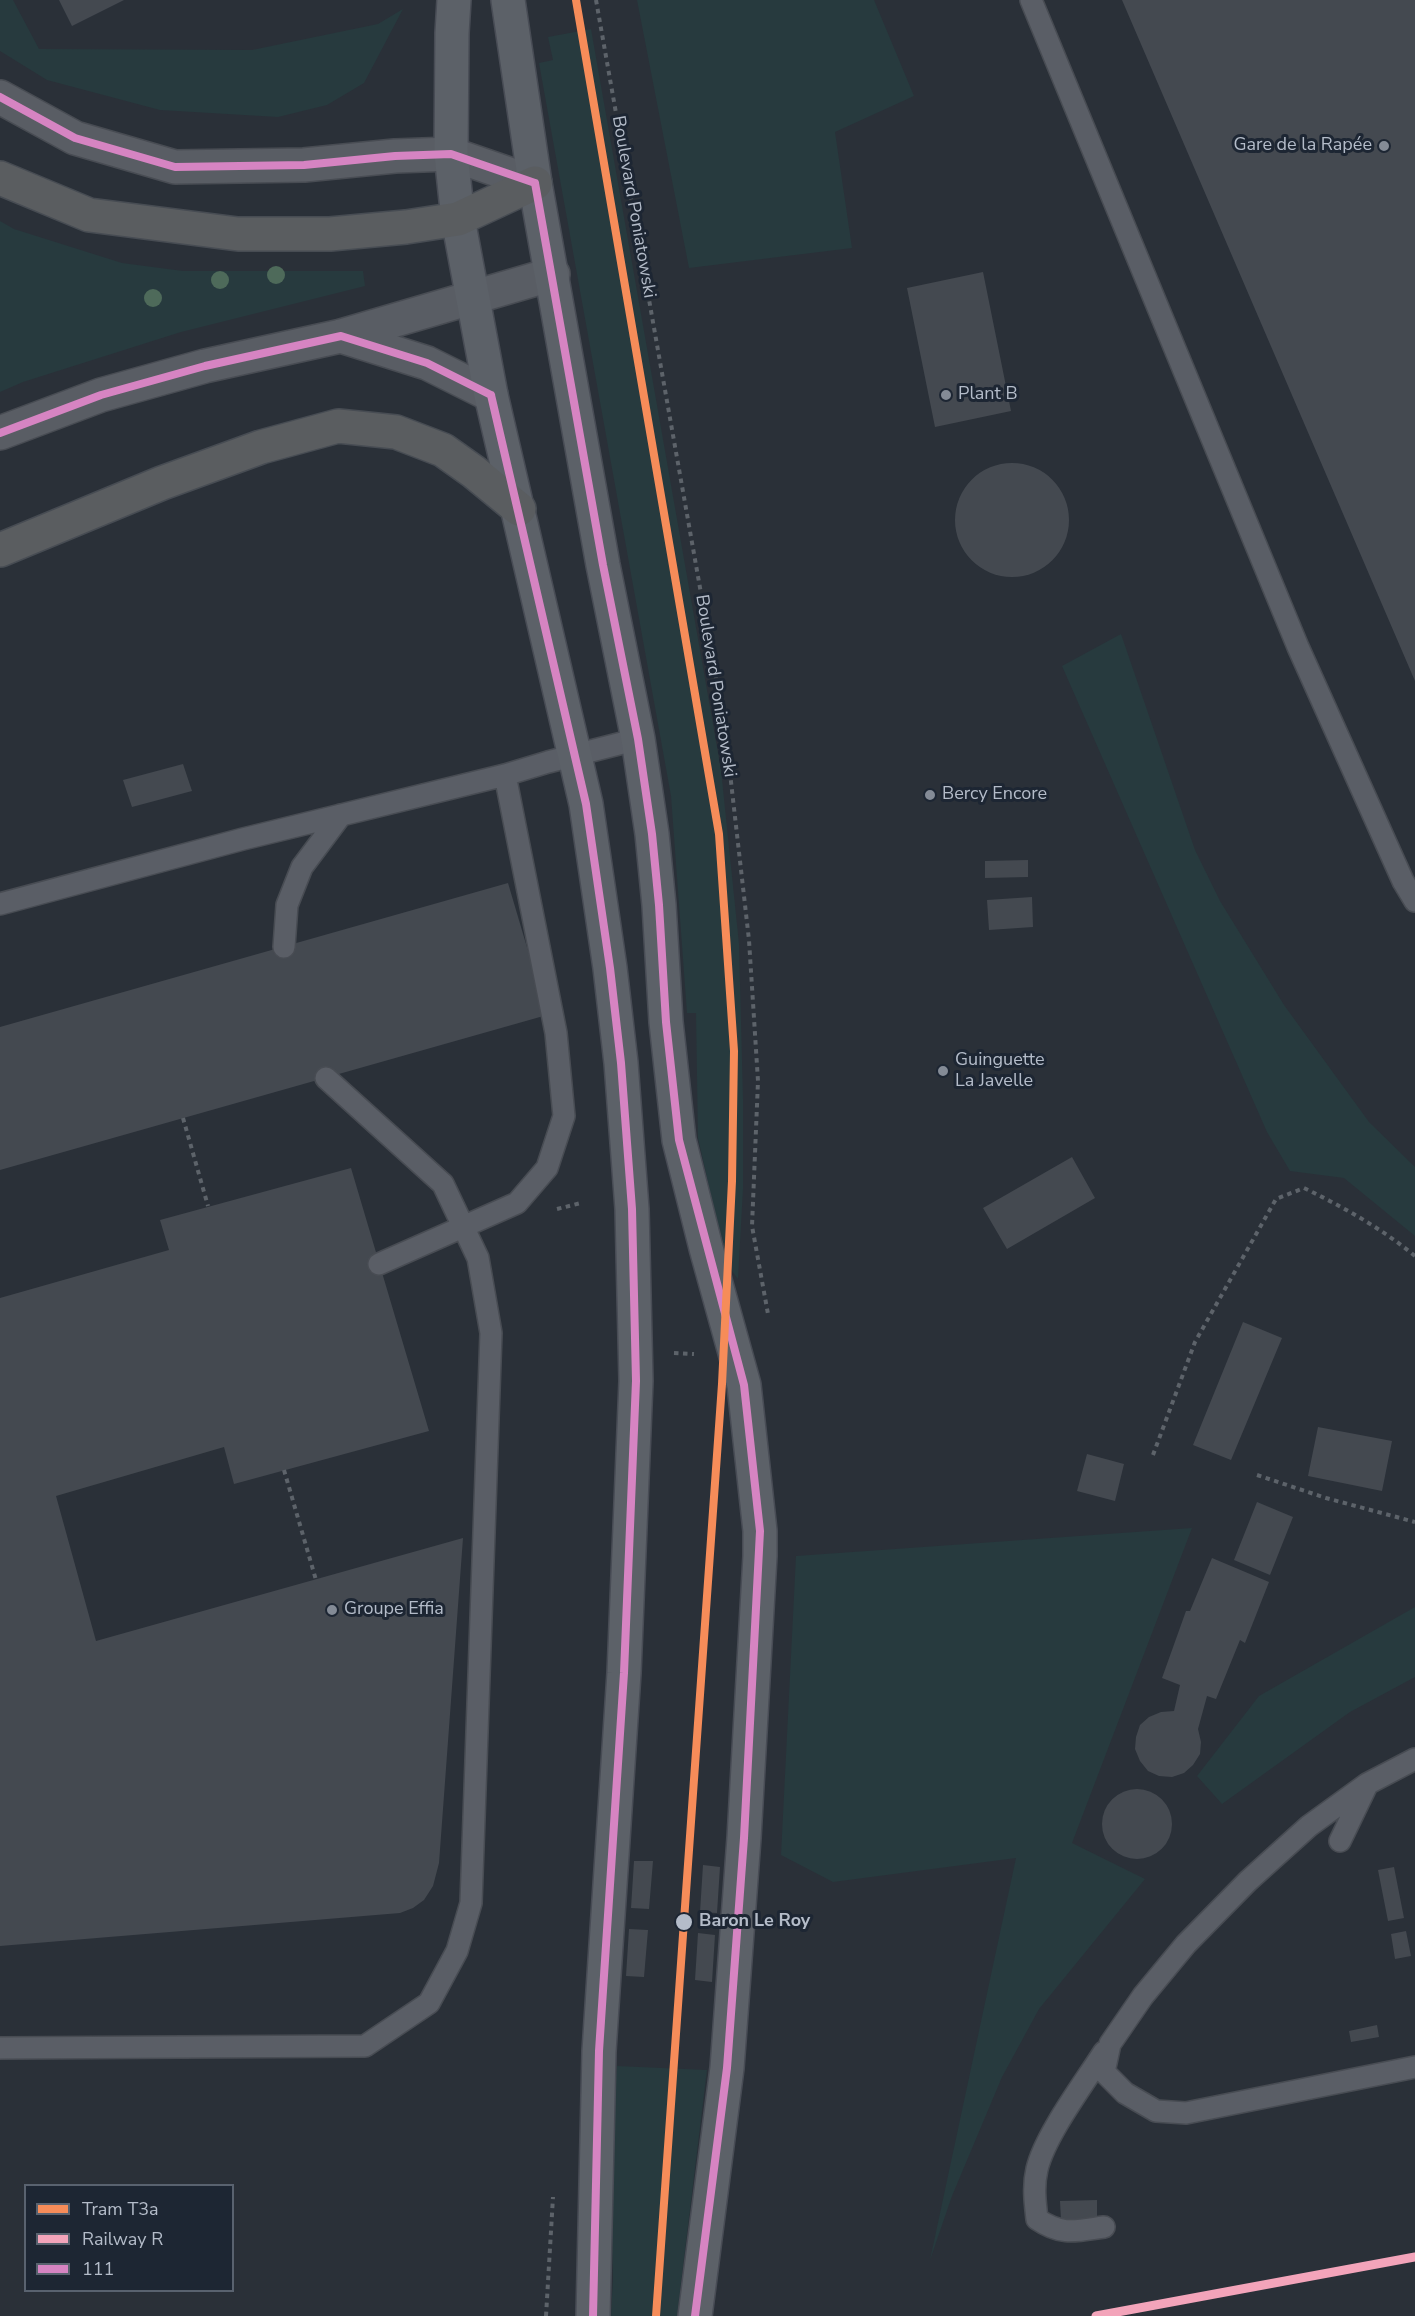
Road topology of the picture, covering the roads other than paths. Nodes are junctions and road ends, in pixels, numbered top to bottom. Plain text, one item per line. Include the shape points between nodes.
1 (454, 0) edge
2 (508, 0) edge
3 (1031, 0) edge
4 (0, 97) edge
5 (451, 154) junction
6 (0, 178) edge
7 (535, 183) junction
8 (458, 219) junction
9 (553, 274) junction
10 (473, 297) junction
11 (341, 336) junction
12 (491, 395) junction
13 (0, 433) edge
14 (519, 509) junction
15 (0, 550) edge
16 (638, 739) junction
17 (574, 755) junction
18 (505, 775) junction
19 (341, 815) junction
20 (1415, 901) edge
21 (0, 904) edge
22 (284, 946) dead end
23 (326, 1078) dead end
24 (379, 1264) dead end
25 (1415, 1759) edge
26 (1367, 1784) junction
27 (1340, 1841) dead end
28 (1110, 2043) junction
29 (0, 2048) edge
30 (1415, 2067) edge
31 (1104, 2227) dead end
32 (695, 2315) edge
33 (592, 2316) edge

1 - 5 main road
2 - 7 main road
3 - 20 lane via 1298,647
4 - 5 main road via 75,138 175,167 304,165
5 - 7 main road
5 - 8 main road
6 - 8 highway via 89,215 238,234 330,234
7 - 8 highway
7 - 9 main road
8 - 10 main road
9 - 10 main road
9 - 16 main road via 603,565
10 - 11 main road
10 - 12 main road
11 - 12 main road via 428,363
11 - 13 main road via 101,394
12 - 14 main road
14 - 15 highway via 443,450 396,432 338,426 261,447 162,483
14 - 17 main road
16 - 17 lane
16 - 32 main road via 653,846 679,1140 744,1384 760,1531 727,2068
17 - 18 lane
17 - 33 main road via 588,816 621,1063 632,1209 636,1381 624,1673 599,2051
18 - 19 lane
18 - 24 lane via 556,1033 564,1116 548,1168 517,1203
19 - 21 lane
19 - 22 lane via 302,867 287,905
23 - 29 lane via 443,1184 478,1258 491,1333 471,1903 457,1951 429,2003 365,2046
25 - 26 lane
26 - 27 lane
26 - 28 lane via 1309,1826 1248,1881 1186,1944
28 - 30 lane via 1104,2072 1125,2093 1156,2111 1176,2113
28 - 31 lane via 1053,2132 1037,2166 1034,2193 1037,2220 1052,2230

